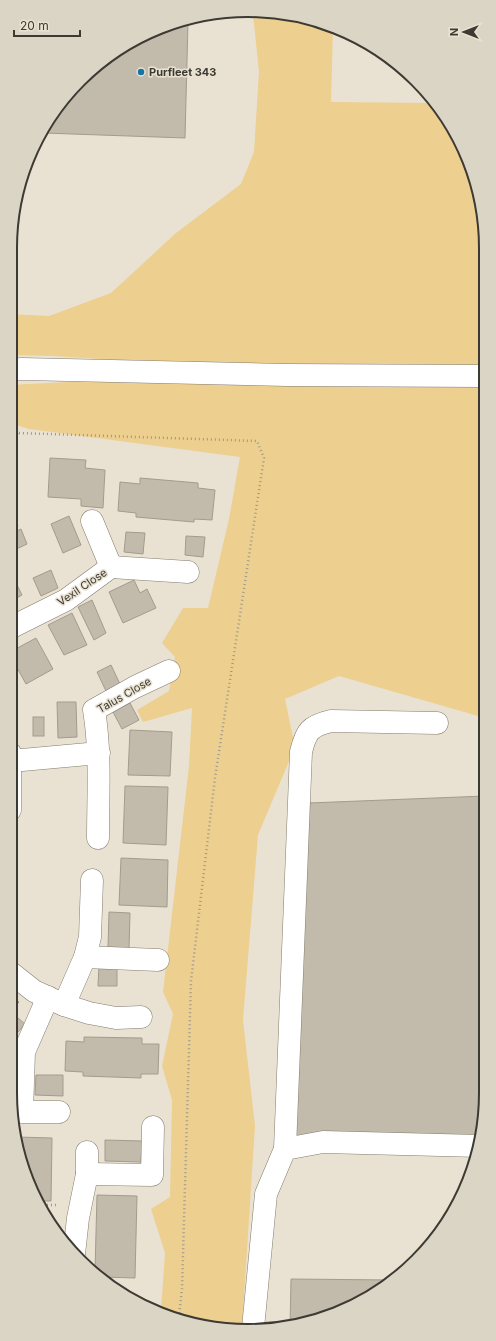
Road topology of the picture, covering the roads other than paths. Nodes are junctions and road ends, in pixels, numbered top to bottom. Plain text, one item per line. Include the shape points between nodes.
1 (17, 370) edge
2 (479, 376) edge
3 (92, 521) dead end
4 (112, 567) junction
5 (188, 572) dead end
6 (17, 624) edge
7 (169, 671) dead end
8 (437, 723) dead end
9 (99, 753) junction
10 (17, 757) edge
11 (98, 838) dead end
12 (92, 880) dead end
13 (85, 957) junction
14 (158, 960) dead end
15 (17, 978) edge
16 (56, 1001) junction
17 (141, 1016) dead end
18 (59, 1112) dead end
19 (153, 1127) dead end
20 (473, 1146) edge
21 (285, 1149) junction
22 (87, 1152) dead end
23 (86, 1174) junction
24 (75, 1246) edge
25 (253, 1324) edge

1 - 2 street
3 - 4 street, Vexil Close
4 - 5 street, Vexil Close
4 - 6 street, Vexil Close via 66,600
7 - 9 street, Talus Close via 94,710
8 - 21 street via 331,721 310,729 303,740 300,752
9 - 10 street
9 - 11 street, Talus Close
12 - 13 street via 90,937
13 - 14 street
13 - 16 street
15 - 16 street via 34,991
16 - 17 street via 90,1013 116,1018
16 - 18 street via 24,1052 22,1112
19 - 23 street via 152,1175
20 - 21 street via 322,1142
21 - 25 street via 266,1194
22 - 23 street
23 - 24 street

